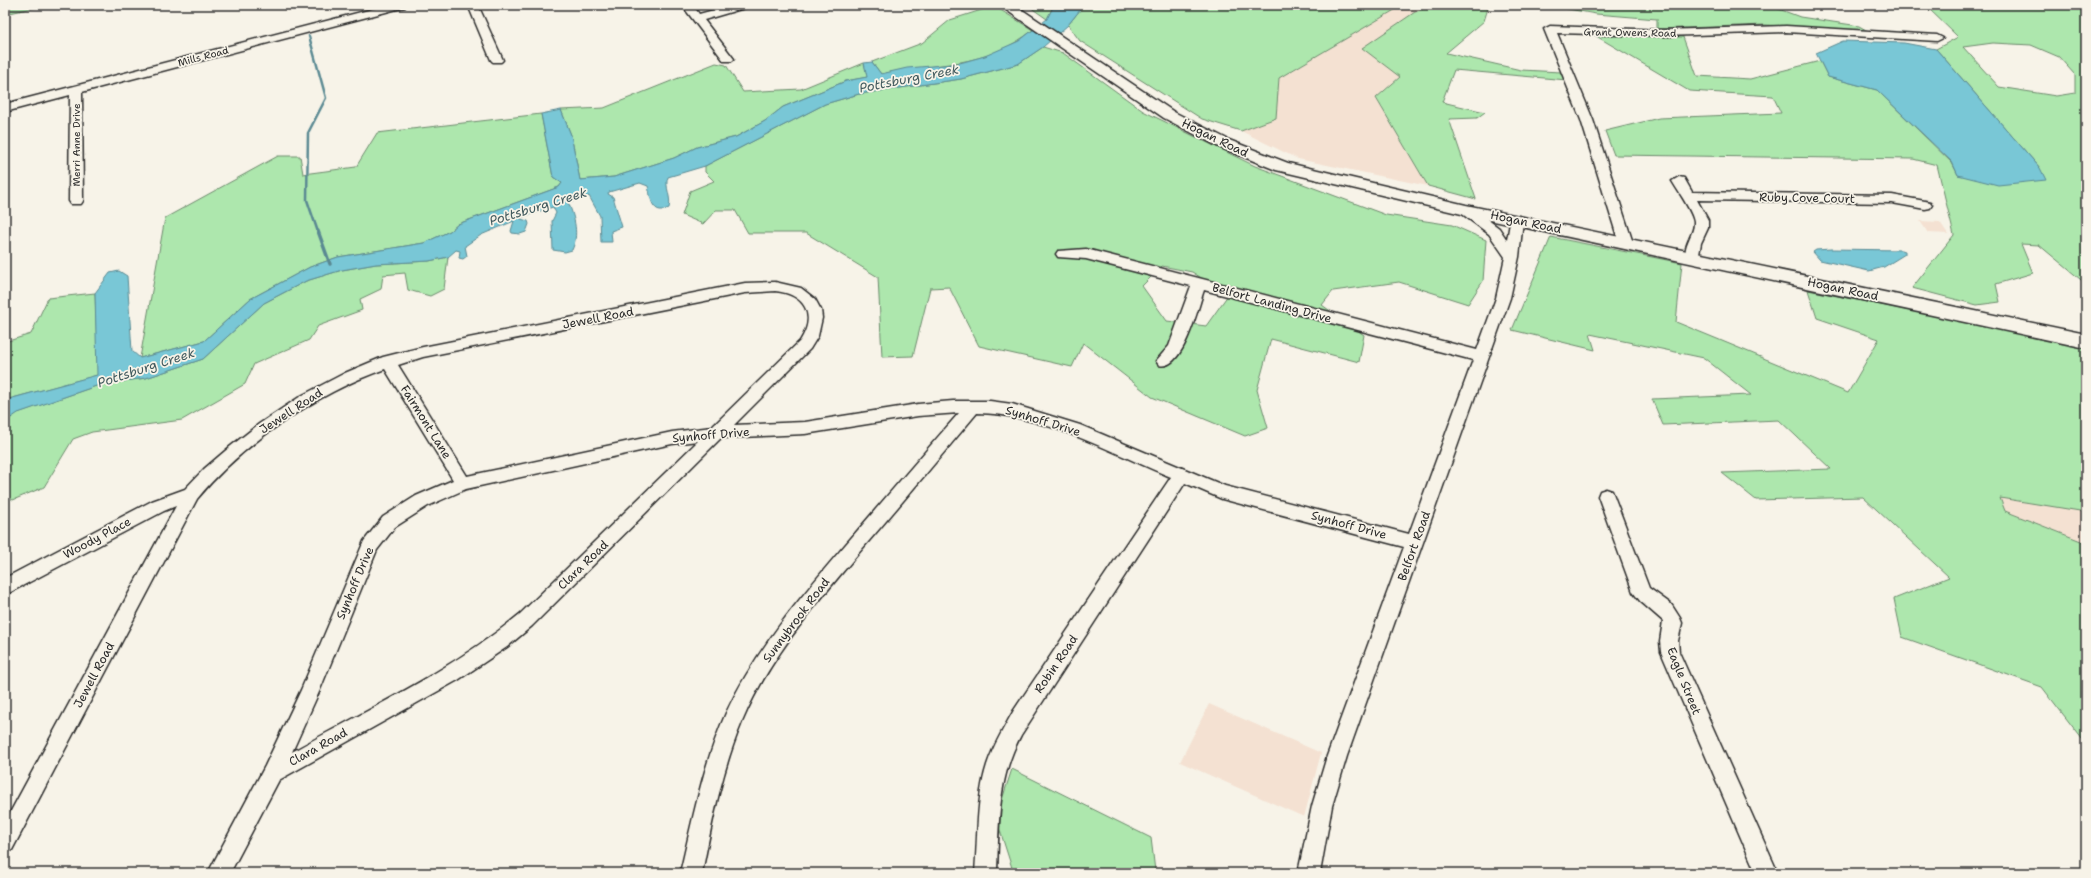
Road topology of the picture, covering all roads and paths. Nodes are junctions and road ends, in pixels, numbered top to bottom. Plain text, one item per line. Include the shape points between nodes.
1 (401, 5) edge
2 (473, 5) edge
3 (687, 5) edge
4 (744, 5) edge
5 (1006, 5) edge
6 (375, 8) edge
7 (697, 18) junction
8 (1937, 38) dead end
9 (497, 60) dead end
10 (728, 60) dead end
11 (76, 89) junction
12 (5, 108) edge
13 (1679, 181) dead end
14 (1688, 196) junction
15 (76, 201) dead end
16 (1925, 205) dead end
17 (1466, 210) junction
18 (1516, 220) junction
19 (1626, 243) junction
20 (1063, 254) dead end
21 (1512, 257) junction
22 (1693, 257) junction
23 (1199, 284) junction
24 (796, 292) joint
25 (2086, 341) edge
26 (1481, 357) junction
27 (388, 361) junction
28 (1164, 361) dead end
29 (973, 406) junction
30 (718, 432) junction
31 (1181, 476) junction
32 (463, 482) junction
33 (191, 494) junction
34 (1606, 496) dead end
35 (1415, 543) junction
36 (5, 587) edge
37 (272, 773) junction
38 (5, 843) edge
39 (219, 873) edge
40 (691, 873) edge
41 (986, 873) edge
42 (1309, 873) edge
43 (1766, 873) edge

1 - 6 street, Mills Road
2 - 9 street
3 - 7 street
4 - 7 street
5 - 17 main road, Hogan Road via 1182,122 1223,143 1282,167
6 - 11 street, Mills Road
7 - 10 street
8 - 19 street, Grant Owens Road via 1786,29 1664,33 1550,29 1585,114 1606,183 1622,223
11 - 12 street, Mills Road
11 - 15 street, Merri Anne Drive
13 - 14 street
14 - 16 street, Ruby Cove Court via 1892,199
14 - 22 street via 1701,220
17 - 18 main road, Hogan Road
17 - 21 street via 1494,231
18 - 19 main road, Hogan Road
18 - 21 street, Belfort Road
19 - 22 main road, Hogan Road
20 - 23 street, Belfort Landing Drive via 1086,254
21 - 26 street, Belfort Road via 1503,298
22 - 25 main road, Hogan Road
23 - 26 street, Belfort Landing Drive
23 - 28 street via 1176,349
24 - 27 street, Jewell Road via 773,287 745,288
24 - 30 street, Clara Road via 811,304 815,312 816,321 811,337
26 - 35 street, Belfort Road
27 - 32 street, Fairmont Lane
27 - 33 street, Jewell Road via 335,384 294,407 208,473
29 - 30 street, Synhoff Drive via 918,410 783,430
29 - 31 street, Synhoff Drive via 1012,410 1060,425
29 - 40 street, Sunnybrook Road via 804,605 764,662 742,700 722,749
30 - 32 street, Synhoff Drive via 672,438
30 - 37 street, Clara Road via 562,586 501,641 451,674
31 - 35 street, Synhoff Drive via 1222,492
31 - 41 street, Robin Road via 1021,716 1007,741 994,777
32 - 37 street, Synhoff Drive via 407,509 389,522 374,541 359,570 310,692
33 - 36 street, Woody Place via 158,506
33 - 38 street, Jewell Road
34 - 43 street, Eagle Street via 1642,592 1672,619 1673,626 1668,640 1670,652
35 - 42 street, Belfort Road via 1337,756 1322,806
37 - 39 street, Synhoff Drive

